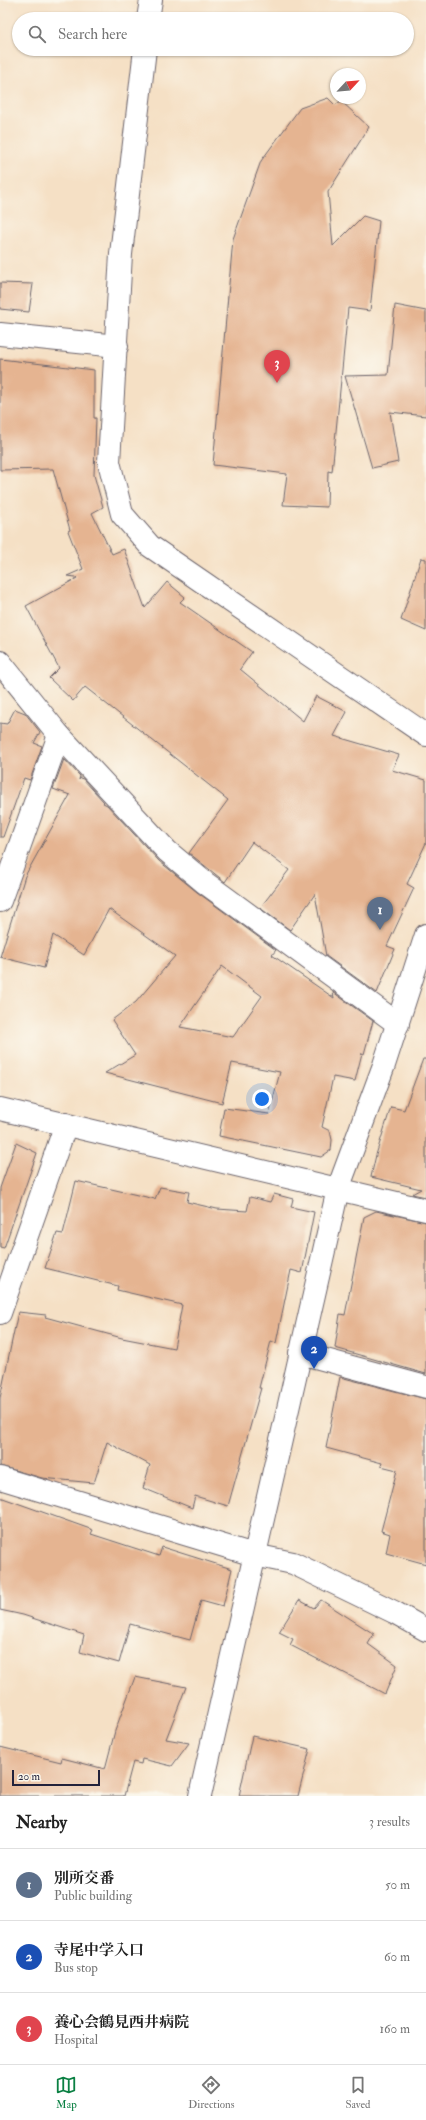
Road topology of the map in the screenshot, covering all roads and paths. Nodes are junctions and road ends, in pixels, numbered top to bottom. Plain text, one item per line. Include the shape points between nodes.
1 (151, 0) edge
2 (149, 12) edge
3 (144, 56) edge
4 (0, 334) edge
5 (117, 346) junction
6 (0, 662) edge
7 (59, 735) junction
8 (426, 735) edge
9 (0, 901) edge
10 (426, 935) edge
11 (398, 1024) junction
12 (0, 1108) edge
13 (66, 1124) junction
14 (338, 1189) junction
15 (426, 1210) edge
16 (0, 1313) edge
17 (300, 1353) junction
18 (426, 1387) edge
19 (0, 1478) edge
20 (254, 1555) junction
21 (426, 1630) edge
22 (200, 1796) edge

1 - 2 street
3 - 5 street via 121,254
4 - 5 street
5 - 8 street via 109,462 122,514 150,546
6 - 7 street
7 - 9 street
7 - 11 street via 167,851 204,882
10 - 11 street
11 - 14 street
12 - 13 street
13 - 14 street
13 - 16 street
14 - 15 street
14 - 17 street
17 - 18 street
17 - 20 street
19 - 20 street
20 - 21 street via 293,1563
20 - 22 street

